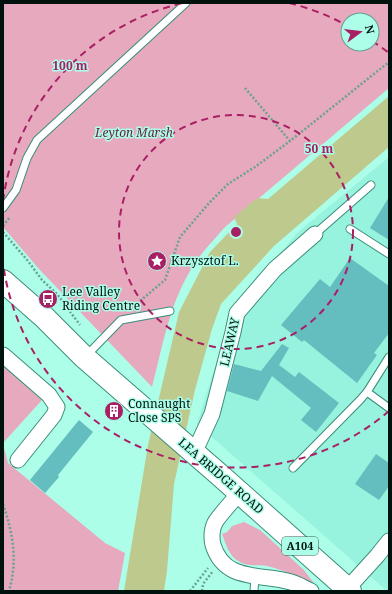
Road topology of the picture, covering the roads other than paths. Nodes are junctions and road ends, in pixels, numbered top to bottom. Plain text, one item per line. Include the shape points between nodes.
1 (186, 3) edge
2 (372, 185) dead end
3 (3, 208) edge
4 (350, 229) dead end
5 (315, 234) joint
6 (389, 254) edge
7 (3, 281) edge
8 (170, 312) dead end
9 (3, 355) edge
10 (84, 357) junction
11 (389, 358) edge
12 (366, 392) junction
13 (389, 408) edge
14 (189, 449) junction
15 (18, 460) dead end
16 (293, 468) dead end
17 (240, 492) junction
18 (389, 541) edge
19 (254, 584) edge
20 (348, 590) edge
21 (311, 591) edge

1 - 3 lane via 37,140 26,158 16,190
2 - 5 lane
4 - 6 lane
5 - 14 street, LEAWAY via 275,269 237,312 212,414
7 - 10 main road, LEA BRIDGE ROAD / A104
8 - 10 lane via 121,320
9 - 15 street via 49,395 57,407 54,415
10 - 14 main road, LEA BRIDGE ROAD / A104
11 - 12 lane
12 - 13 lane
12 - 16 lane
14 - 17 main road, LEA BRIDGE ROAD / A104
17 - 19 street via 215,522 212,541 220,558 235,572
17 - 20 main road, LEA BRIDGE ROAD / A104
18 - 20 street
19 - 21 street via 291,582

